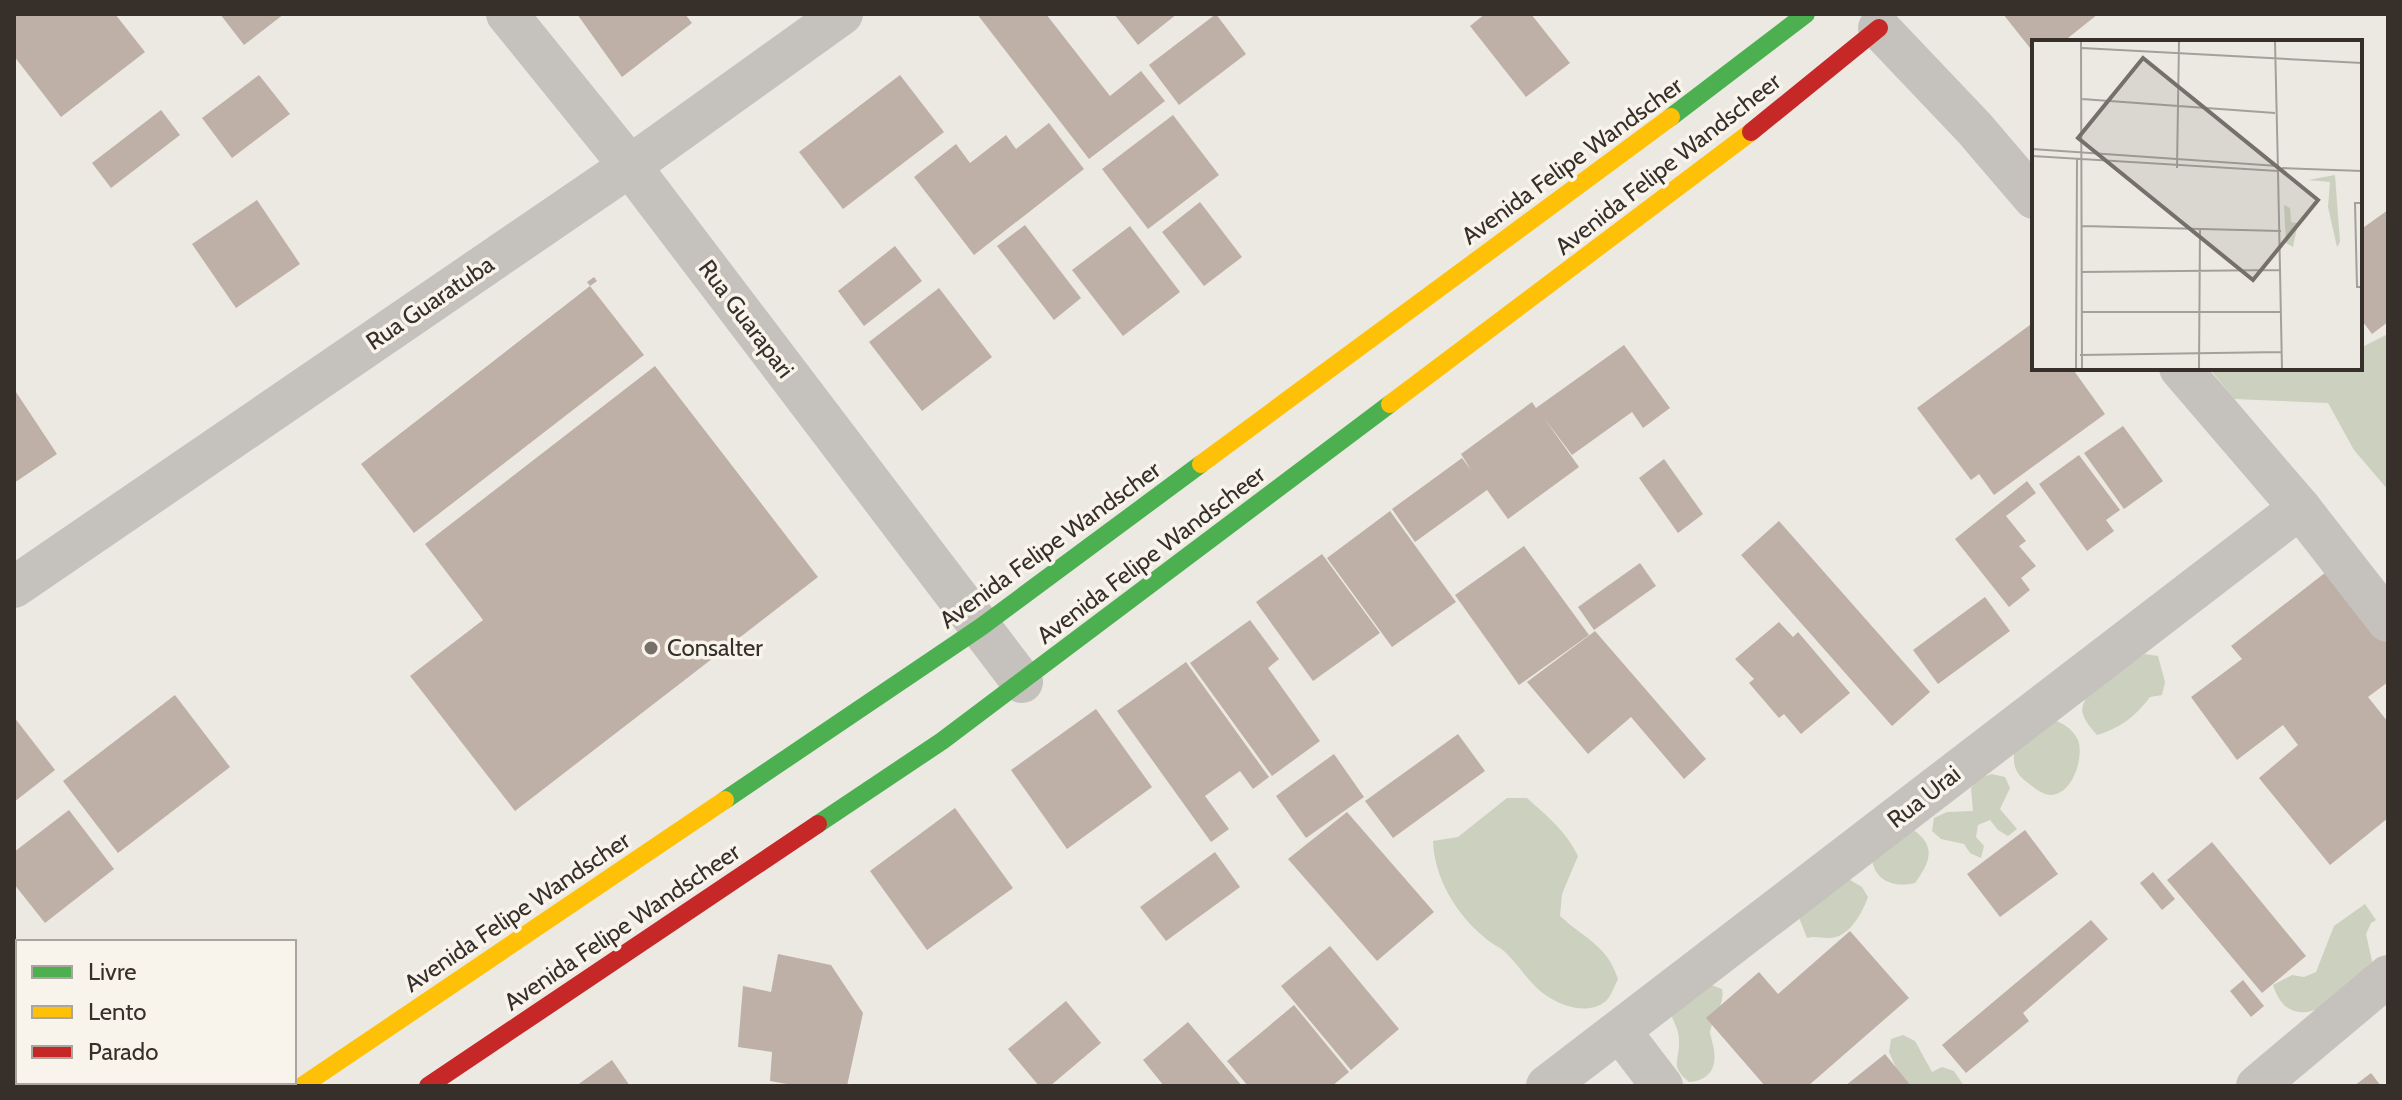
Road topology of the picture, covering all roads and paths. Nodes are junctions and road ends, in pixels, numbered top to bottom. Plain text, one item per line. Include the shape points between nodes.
1 (507, 14) edge
2 (842, 14) edge
3 (1806, 14) edge
4 (1876, 19) edge
5 (630, 166) junction
6 (2032, 196) edge
7 (2182, 370) edge
8 (2300, 508) junction
9 (14, 587) edge
10 (2388, 621) edge
11 (981, 627) junction
12 (1022, 682) junction
13 (2388, 976) edge
14 (1620, 1031) junction
15 (302, 1086) edge
16 (428, 1086) edge
17 (1547, 1086) edge
18 (1662, 1086) edge
19 (2257, 1086) edge

1 - 5 street, Rua Guarapari
2 - 5 street, Rua Guaratuba
3 - 11 main road, Avenida Felipe Wandscher
4 - 6 street
4 - 12 main road, Avenida Felipe Wandscheer via 1776,114
5 - 9 street, Rua Guaratuba
5 - 11 street, Rua Guarapari
7 - 8 street
8 - 10 street
8 - 14 street, Rua Urai
11 - 12 street, Rua Guarapari
11 - 15 main road, Avenida Felipe Wandscher
12 - 16 main road, Avenida Felipe Wandscheer
13 - 19 street
14 - 17 street, Rua Urai
14 - 18 street

